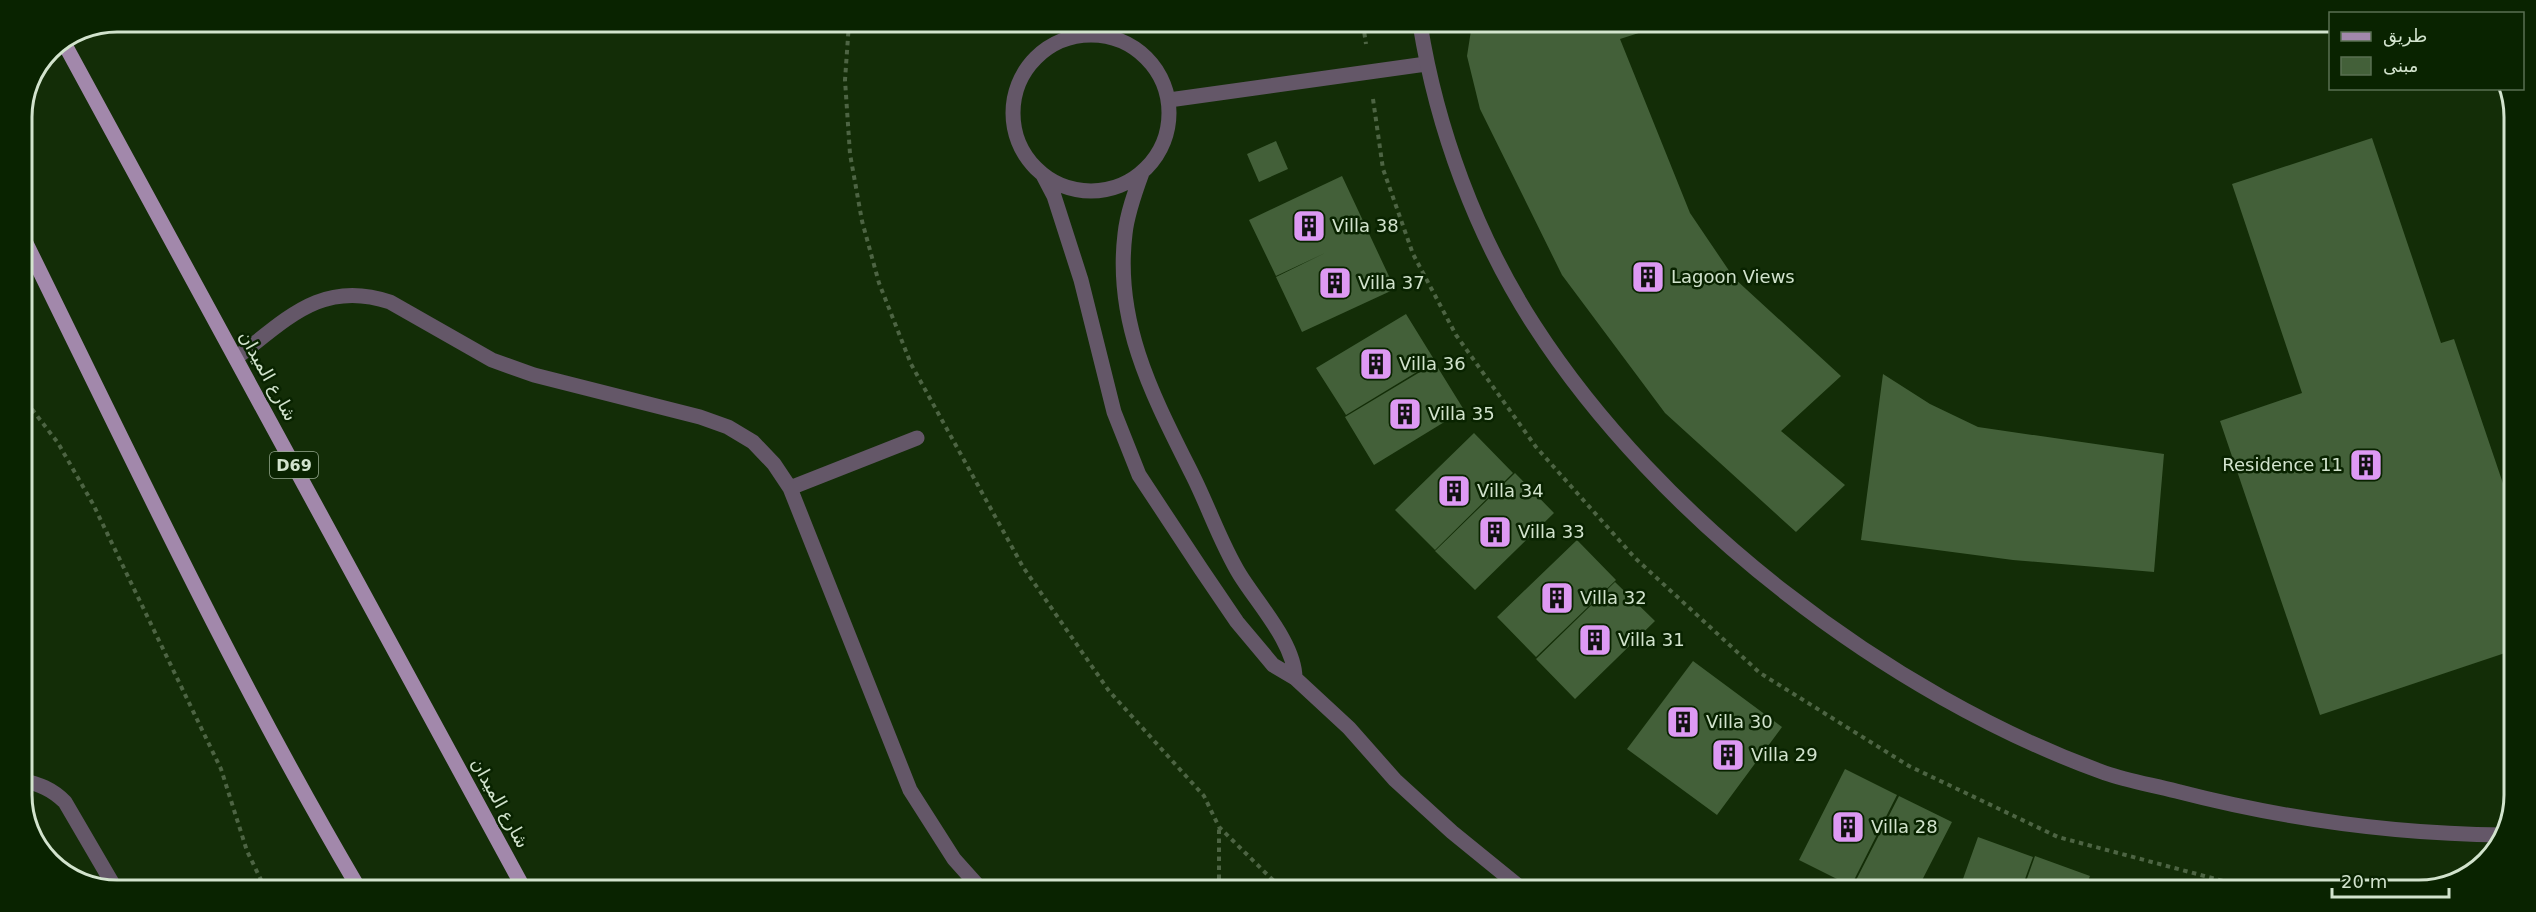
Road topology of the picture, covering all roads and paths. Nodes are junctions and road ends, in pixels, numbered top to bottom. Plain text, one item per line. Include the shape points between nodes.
1 (848, 31) edge
2 (1421, 31) edge
3 (66, 48) edge
4 (1426, 63) junction
5 (1169, 100) junction
6 (1142, 173) junction
7 (1044, 175) junction
8 (31, 254) edge
9 (236, 358) junction
10 (31, 409) edge
11 (917, 438) dead end
12 (790, 488) junction
13 (1295, 678) junction
14 (32, 783) edge
15 (1219, 826) junction
16 (2494, 835) edge
17 (110, 880) edge
18 (261, 880) edge
19 (354, 880) edge
20 (520, 880) edge
21 (973, 880) edge
22 (1219, 880) edge
23 (1273, 880) edge
24 (1511, 880) edge

1 - 15 path via 845,80 850,154 862,221 879,283 911,363 1023,567 1108,692 1204,796
2 - 4 street
3 - 9 main road, شارع الميدان / D69
4 - 5 street
4 - 16 street via 1444,131 1473,206 1535,325 1609,426 1710,530 1813,615 1906,676 2009,731 2106,773 2229,805 2334,824 2437,834
5 - 6 street via 1165,140
5 - 7 street via 1152,63 1138,50 1110,36 1079,35 1050,46 1027,67 1019,82 1013,116 1021,149
6 - 7 street via 1103,190 1062,185
6 - 13 street via 1125,232 1122,277 1126,315 1137,352 1238,571 1291,654
7 - 13 street via 1081,280 1114,412 1139,475 1237,622 1273,665
8 - 19 main road via 207,610
9 - 12 street via 305,306 338,295 373,297 492,360 534,375 728,426 753,442
9 - 20 main road, شارع الميدان / D69
10 - 18 path via 58,443 93,504 221,769 247,850
11 - 12 street
12 - 21 street via 910,789 954,859
13 - 24 street via 1349,728 1395,780
14 - 17 street via 55,792 65,802
15 - 22 path
15 - 23 path

